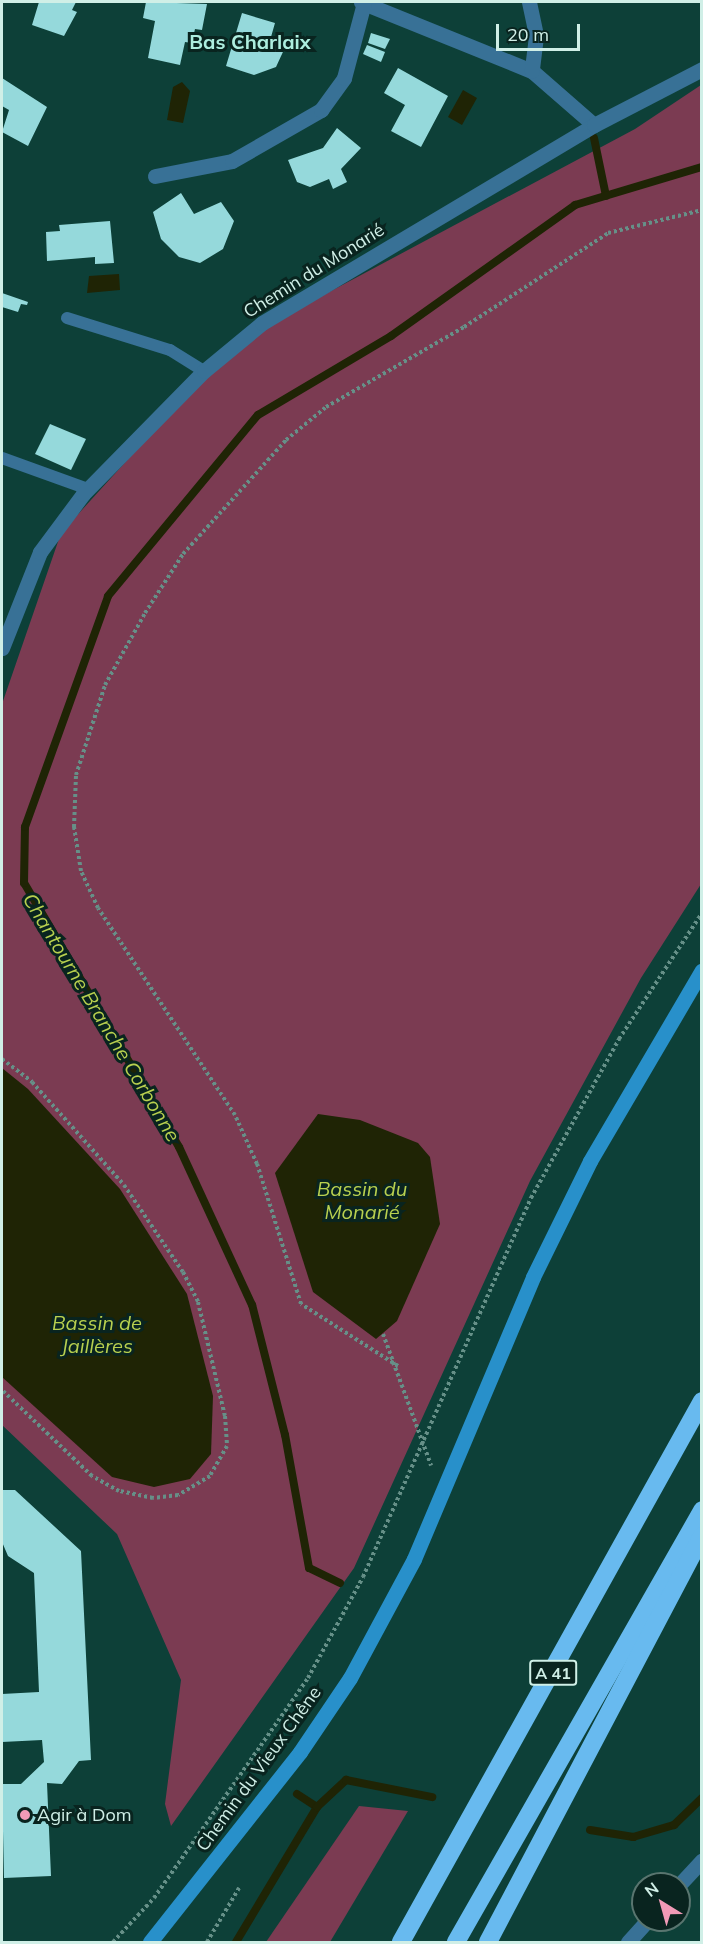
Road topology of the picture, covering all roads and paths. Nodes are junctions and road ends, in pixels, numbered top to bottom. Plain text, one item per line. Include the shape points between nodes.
1 (362, 2) edge
2 (529, 2) edge
3 (702, 69) edge
4 (532, 71) junction
5 (594, 125) junction
6 (155, 176) dead end
7 (702, 210) edge
8 (67, 318) dead end
9 (204, 371) junction
10 (2, 458) edge
11 (88, 489) junction
12 (6, 620) edge
13 (2, 648) edge
14 (702, 913) edge
15 (702, 970) edge
16 (2, 1059) edge
17 (383, 1334) dead end
18 (398, 1366) junction
19 (2, 1390) edge
20 (702, 1401) edge
21 (423, 1441) junction
22 (702, 1510) edge
23 (702, 1536) edge
24 (702, 1860) edge
25 (691, 1872) edge
26 (239, 1888) dead end
27 (112, 1942) edge
28 (150, 1942) edge
29 (207, 1942) edge
30 (401, 1942) edge
31 (456, 1942) edge
32 (489, 1942) edge

1 - 4 street
1 - 6 street via 344,78 321,110 232,161
2 - 4 street via 536,36
3 - 5 street, Chemin du Monarié
4 - 5 street
5 - 9 street, Chemin du Monarié via 262,323
7 - 18 path via 608,233 455,333 326,407 286,441 183,554 151,603 105,685 76,775 74,827 93,899 235,1115 257,1164 301,1304
8 - 9 lane via 170,350
9 - 11 street, Chemin du Monarié
10 - 11 lane
11 - 12 street, Chemin du Monarié via 40,552
12 - 13 street, Chemin du Monarié
14 - 21 path via 619,1039 531,1198
15 - 28 main road, Chemin du Vieux Chêne via 585,1171 387,1611 300,1752
16 - 19 path via 32,1082 124,1185 183,1272 198,1302 225,1416 226,1446 210,1476 178,1495 153,1498 119,1491 92,1476
17 - 18 path
18 - 21 path
20 - 30 highway, A 41
21 - 27 path via 363,1577 308,1678 154,1898
22 - 31 highway, A 41
23 - 32 highway
24 - 25 street
26 - 29 path

